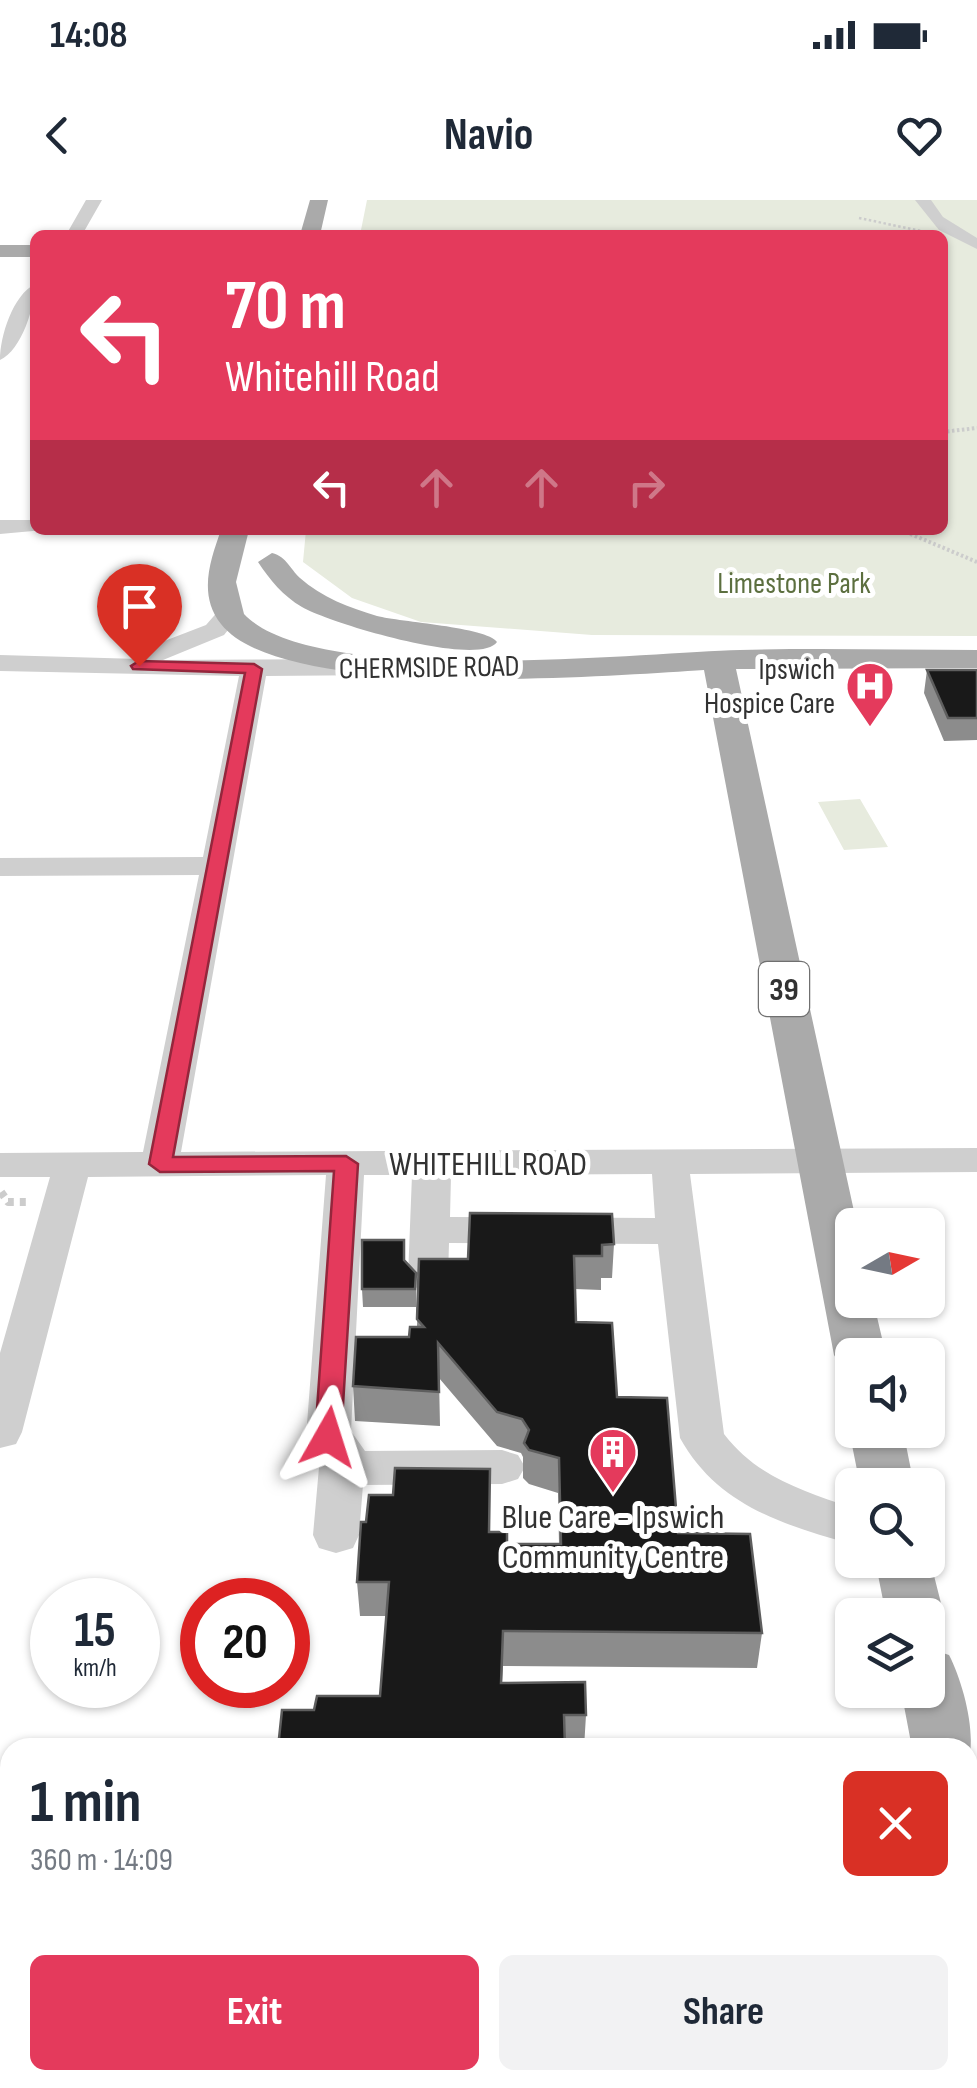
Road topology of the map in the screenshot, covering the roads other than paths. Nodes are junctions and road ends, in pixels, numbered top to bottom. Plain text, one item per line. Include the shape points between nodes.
1 (94, 200) edge
2 (318, 200) edge
3 (923, 200) edge
4 (77, 230) edge
5 (311, 230) edge
6 (977, 244) edge
7 (0, 251) edge
8 (30, 251) edge
9 (30, 297) edge
10 (0, 354) edge
11 (0, 527) edge
12 (30, 527) edge
13 (233, 535) edge
14 (274, 535) edge
15 (272, 562) junction
16 (229, 614) junction
17 (443, 646) junction
18 (260, 657) junction
19 (977, 659) edge
20 (718, 660) junction
21 (144, 661) junction
22 (0, 663) edge
23 (215, 866) junction
24 (0, 867) edge
25 (977, 1160) edge
26 (818, 1161) junction
27 (670, 1162) junction
28 (432, 1163) junction
29 (160, 1164) junction
30 (346, 1164) junction
31 (0, 1165) edge
32 (72, 1165) junction
33 (430, 1230) junction
34 (676, 1232) junction
35 (428, 1277) edge
36 (856, 1338) edge
37 (0, 1432) edge
38 (502, 1467) dead end
39 (342, 1468) junction
40 (835, 1520) edge
41 (336, 1534) dead end
42 (940, 1708) edge
43 (951, 1738) edge

1 - 4 street
2 - 5 main road
3 - 6 street via 949,229
7 - 8 main road
9 - 10 street
11 - 12 street
13 - 16 main road via 220,586
14 - 15 main road
15 - 17 main road via 296,589 332,610
15 - 18 main road via 287,612 282,635
16 - 18 main road
16 - 21 street via 214,630
17 - 18 main road via 332,661
17 - 20 main road, CHERMSIDE ROAD via 661,666
18 - 21 street
18 - 23 street
19 - 20 main road, CHERMSIDE ROAD
20 - 26 main road, 39
21 - 22 street
23 - 24 street
23 - 29 street
25 - 26 street, WHITEHILL ROAD
26 - 27 street, WHITEHILL ROAD
26 - 36 main road, 39
27 - 28 street, WHITEHILL ROAD
27 - 34 street
28 - 30 street, WHITEHILL ROAD
28 - 33 street
29 - 30 street, WHITEHILL ROAD
29 - 32 street, WHITEHILL ROAD
30 - 39 street via 328,1437 343,1450
31 - 32 street, WHITEHILL ROAD
32 - 37 street
33 - 34 street
33 - 35 street
34 - 40 street via 702,1438 727,1471 762,1494
38 - 39 street
39 - 41 street
42 - 43 main road

